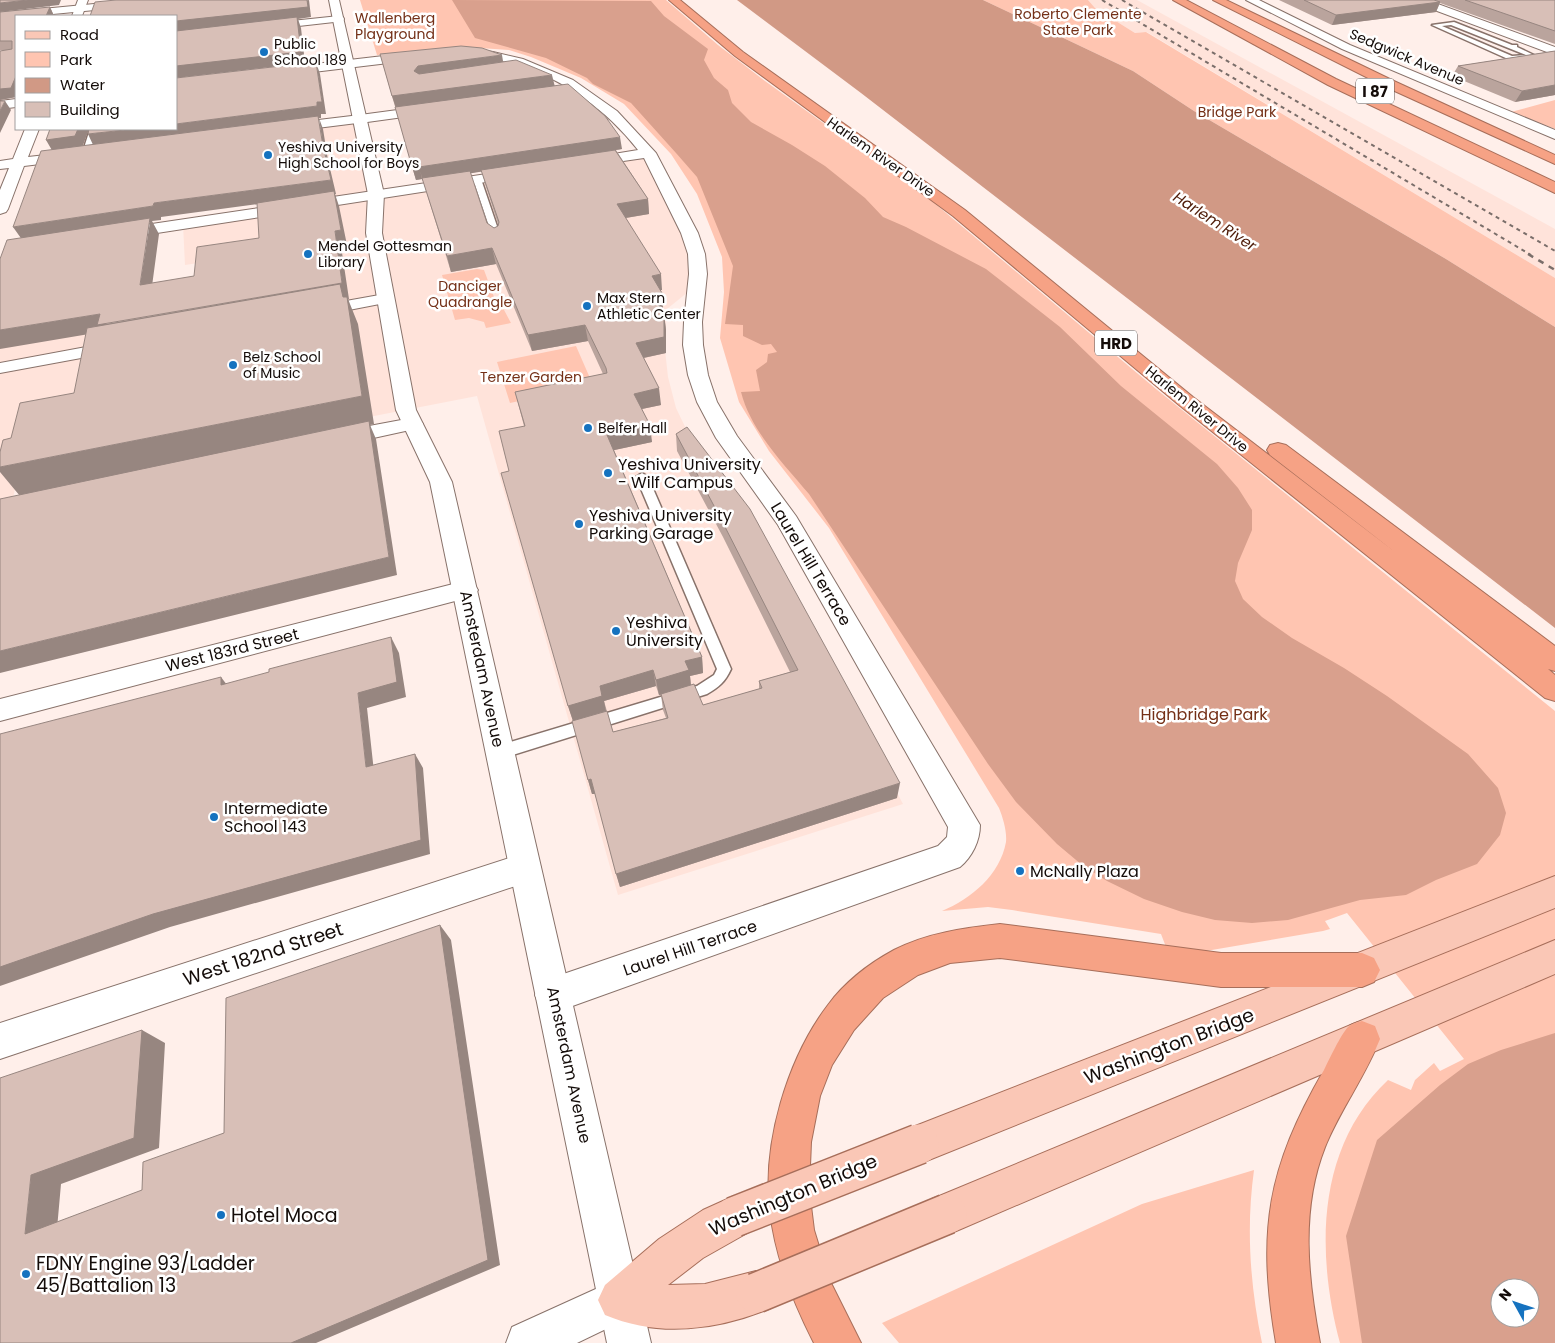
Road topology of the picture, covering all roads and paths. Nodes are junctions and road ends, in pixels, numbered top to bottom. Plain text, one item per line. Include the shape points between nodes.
1 (169, 0) edge
2 (334, 0) edge
3 (674, 0) edge
4 (689, 0) edge
5 (1178, 0) edge
6 (1199, 0) edge
7 (1218, 0) edge
8 (1251, 0) edge
9 (1416, 0) edge
10 (80, 8) edge
11 (0, 16) edge
12 (1255, 18) junction
13 (339, 19) junction
14 (251, 29) edge
15 (1514, 47) joint
16 (1555, 51) edge
17 (348, 64) junction
18 (264, 74) edge
19 (1332, 82) junction
20 (580, 89) junction
21 (556, 94) edge
22 (15, 103) edge
23 (0, 104) edge
24 (447, 107) edge
25 (360, 119) junction
26 (32, 130) edge
27 (94, 130) edge
28 (274, 130) edge
29 (1555, 135) edge
30 (1555, 149) edge
31 (102, 152) edge
32 (86, 154) junction
33 (649, 154) junction
34 (1555, 160) edge
35 (18, 163) junction
36 (0, 166) edge
37 (564, 166) edge
38 (535, 170) edge
39 (1555, 175) edge
40 (477, 179) junction
41 (1555, 188) edge
42 (376, 194) junction
43 (1555, 197) edge
44 (0, 209) edge
45 (105, 236) edge
46 (497, 238) edge
47 (385, 298) junction
48 (303, 313) edge
49 (132, 344) edge
50 (0, 368) edge
51 (1235, 417) dead end
52 (412, 424) junction
53 (1267, 441) dead end
54 (321, 442) edge
55 (642, 477) dead end
56 (464, 590) junction
57 (1555, 661) edge
58 (1555, 690) edge
59 (0, 710) edge
60 (500, 752) junction
61 (525, 868) junction
62 (1555, 892) edge
63 (1555, 958) edge
64 (1362, 970) junction
65 (553, 995) junction
66 (1362, 1039) junction
67 (0, 1041) edge
68 (620, 1300) junction
69 (528, 1343) edge
70 (629, 1343) edge
71 (839, 1343) edge
72 (1298, 1343) edge

1 - 10 street
2 - 13 street, Amsterdam Avenue
3 - 58 highway, Harlem River Drive / HRD via 739,54 959,213 1186,401
4 - 51 highway, Harlem River Drive / HRD via 768,63 976,209
5 - 19 highway, I 87
6 - 39 highway, I 87 via 1377,92
7 - 12 highway
8 - 29 street, Sedgwick Avenue via 1346,47
9 - 16 street via 1530,45
10 - 11 street
12 - 30 highway
12 - 34 highway
13 - 14 street
13 - 17 street, Amsterdam Avenue
15 - 15 lane via 1533,56 1510,58 1435,25 1452,23
17 - 18 street, Laurel Hill Terrace
17 - 20 street, Laurel Hill Terrace via 442,53 490,54
17 - 25 street, Amsterdam Avenue
19 - 41 highway, I 87
19 - 43 highway via 1404,124
20 - 21 street
20 - 33 street, Laurel Hill Terrace via 613,112
22 - 23 street
24 - 25 street
25 - 28 street
25 - 42 street, Amsterdam Avenue
26 - 35 street
27 - 32 lane
31 - 32 street
32 - 35 street
33 - 37 street
33 - 65 street, Laurel Hill Terrace via 694,244 700,283 693,321 693,350 708,404 733,451 793,531 960,817 964,834 950,857
35 - 36 street
35 - 44 street
38 - 40 street
40 - 42 street
40 - 46 lane
42 - 45 street
42 - 47 street, Amsterdam Avenue via 374,233
47 - 48 street
47 - 52 street, Amsterdam Avenue via 406,410
49 - 50 street
52 - 54 street
52 - 56 street, Amsterdam Avenue via 438,470
53 - 57 highway, Harlem River Drive
55 - 60 lane via 724,669 719,679 702,690
56 - 59 street, West 183rd Street
56 - 60 street, Amsterdam Avenue
60 - 61 street, Amsterdam Avenue
61 - 65 street, Amsterdam Avenue
61 - 67 street, West 182nd Street
62 - 64 main road, Washington Bridge
63 - 66 main road
64 - 68 main road, Washington Bridge, bridge via 734,1217 678,1248
64 - 71 highway via 1220,970 1000,941 945,947 905,962 885,974 848,1008 814,1061 800,1101 791,1154 789,1189 799,1250 819,1304
65 - 68 street, Amsterdam Avenue
66 - 68 main road, bridge via 756,1293 716,1305 691,1308 646,1306
66 - 72 highway via 1312,1132 1294,1178 1286,1233 1289,1288
68 - 69 street
68 - 70 street, Amsterdam Avenue

